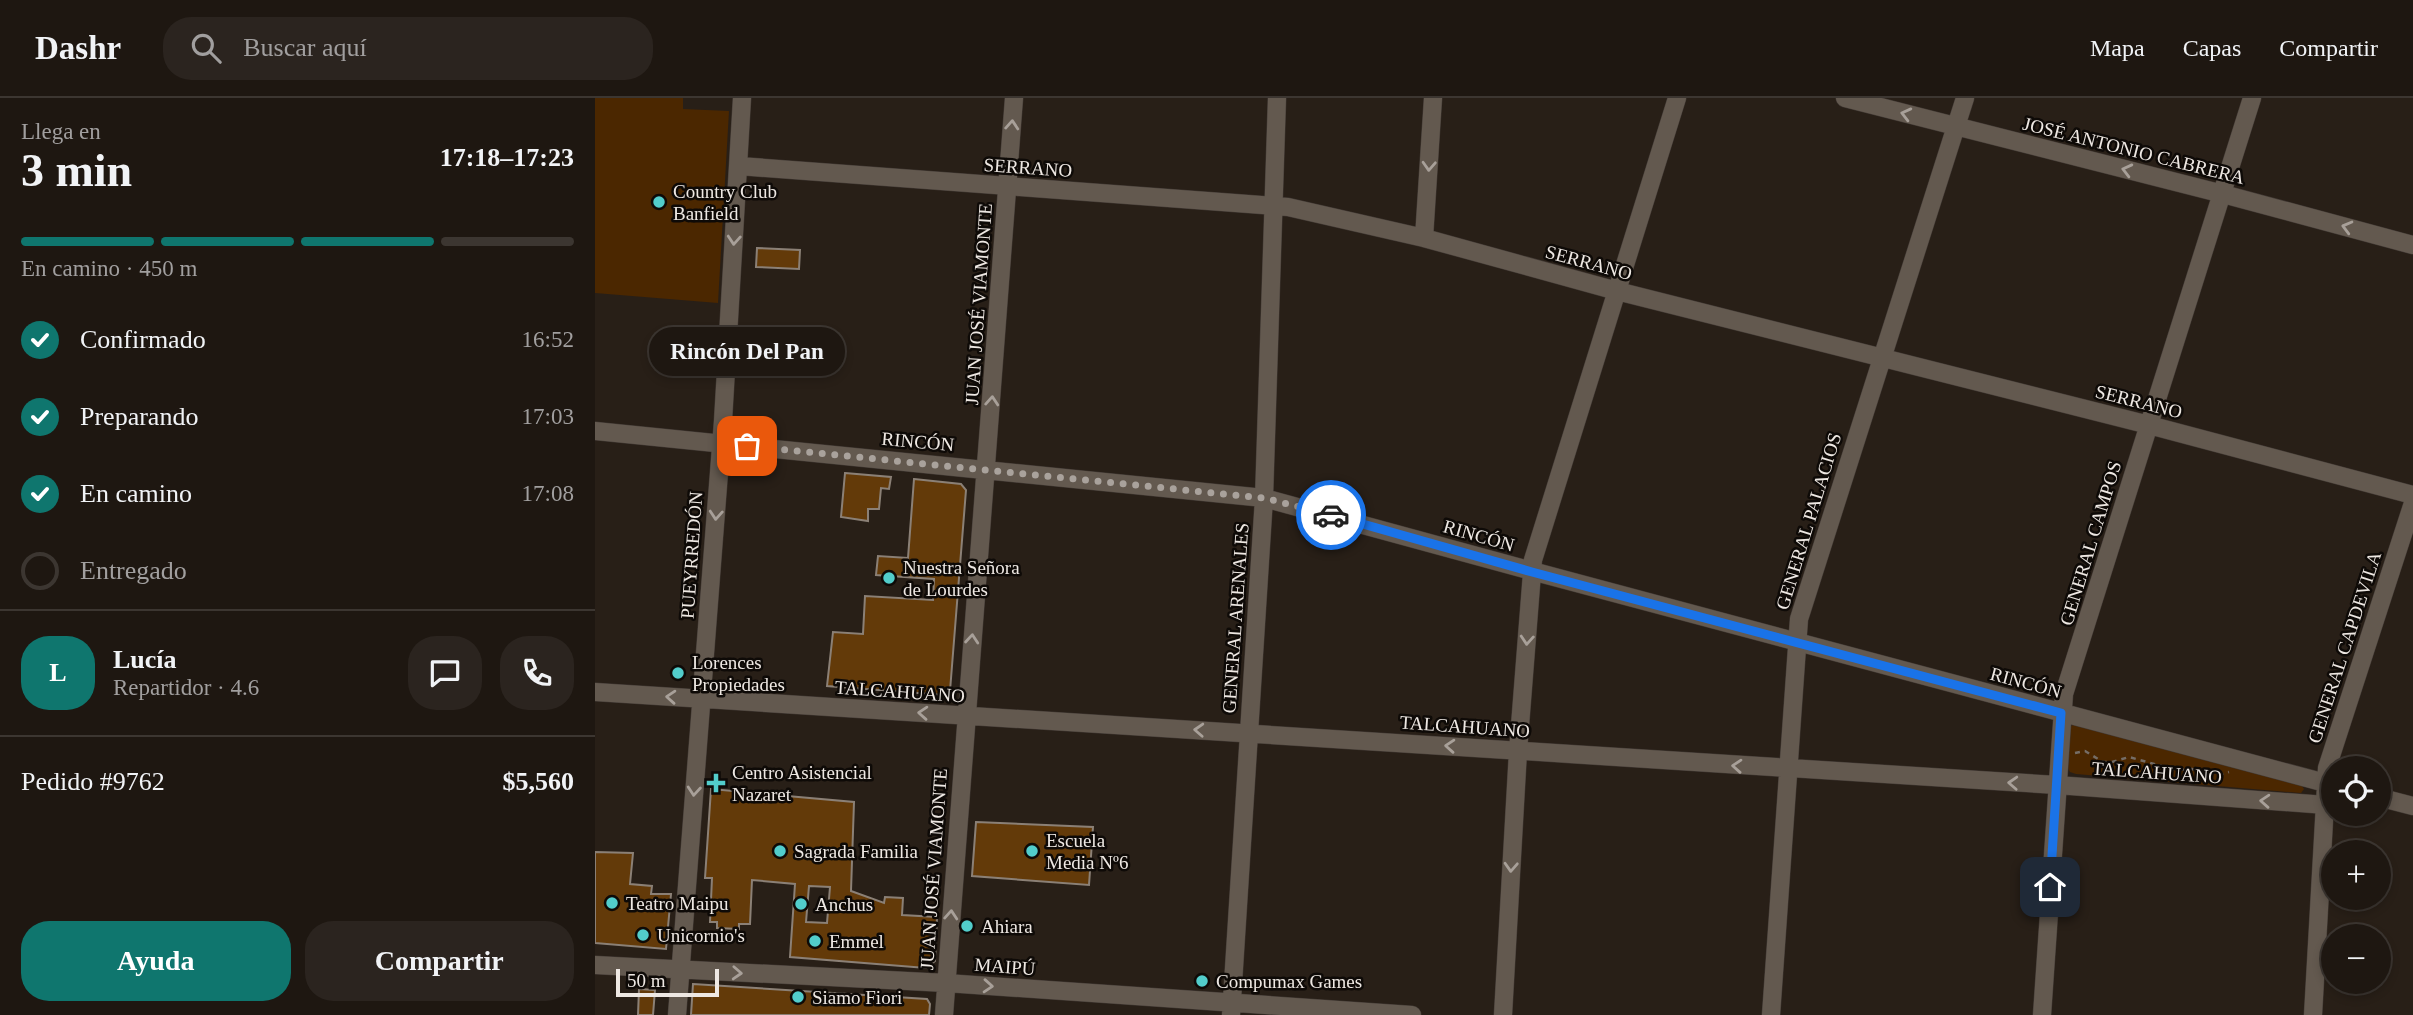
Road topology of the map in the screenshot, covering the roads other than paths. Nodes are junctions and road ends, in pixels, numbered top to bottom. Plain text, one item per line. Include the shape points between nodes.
1 (742, 98) edge
2 (1014, 98) edge
3 (1277, 98) edge
4 (1433, 98) edge
5 (1677, 98) edge
6 (1845, 98) edge
7 (1965, 98) edge
8 (2252, 98) edge
9 (1956, 127) junction
10 (739, 166) junction
11 (1007, 187) junction
12 (2223, 194) junction
13 (1273, 205) junction
14 (1424, 239) junction
15 (2413, 245) edge
16 (1617, 291) junction
17 (1881, 357) junction
18 (2149, 425) junction
19 (595, 431) edge
20 (721, 443) junction
21 (987, 469) junction
22 (2413, 495) edge
23 (1264, 498) junction
24 (2413, 503) edge
25 (1532, 572) junction
26 (1797, 642) junction
27 (595, 692) edge
28 (702, 698) junction
29 (2061, 713) junction
30 (965, 716) junction
31 (1248, 733) junction
32 (1518, 751) junction
33 (2331, 756) edge
34 (1788, 770) junction
35 (2321, 782) edge
36 (2057, 785) junction
37 (2391, 800) edge
38 (2321, 804) edge
39 (2413, 806) edge
40 (2327, 826) edge
41 (595, 965) edge
42 (680, 970) junction
43 (946, 983) junction
44 (1232, 1009) edge
45 (677, 1015) edge
46 (944, 1015) edge
47 (1412, 1015) edge
48 (1503, 1015) edge
49 (1771, 1015) edge
50 (2042, 1015) edge
51 (2313, 1015) edge

1 - 10 street, PUEYRREDÓN
11 -> 2 street, JUAN JOSÉ VIAMONTE
3 - 13 street, GENERAL ARENALES
4 -> 14 street
5 - 16 street
9 -> 6 street, JOSÉ ANTONIO CABRERA
7 - 9 street, GENERAL PALACIOS
8 - 12 street, GENERAL CAMPOS
12 -> 9 street, JOSÉ ANTONIO CABRERA
9 - 17 street, GENERAL PALACIOS
10 - 11 street, SERRANO
10 -> 20 street, PUEYRREDÓN
11 - 13 street, SERRANO
21 -> 11 street, JUAN JOSÉ VIAMONTE
15 -> 12 street, JOSÉ ANTONIO CABRERA
12 - 18 street, GENERAL CAMPOS
13 - 14 street, SERRANO
13 - 23 street, GENERAL ARENALES
14 - 16 street, SERRANO
16 - 17 street, SERRANO
16 - 25 street
17 - 18 street, SERRANO
17 - 26 street, GENERAL PALACIOS via 1799,619
18 - 22 street, SERRANO
18 - 29 street, GENERAL CAMPOS
19 - 20 street, RINCÓN
20 - 21 street, RINCÓN
20 -> 28 street, PUEYRREDÓN
21 - 23 street, RINCÓN
30 -> 21 street, JUAN JOSÉ VIAMONTE
23 - 25 street, RINCÓN
23 - 31 street, GENERAL ARENALES
24 - 33 street, GENERAL CAPDEVILA
25 - 26 street, RINCÓN
25 -> 32 street
26 - 29 street, RINCÓN
26 - 34 street, GENERAL PALACIOS
28 -> 27 street, TALCAHUANO
30 -> 28 street, TALCAHUANO
28 -> 42 street, PUEYRREDÓN
29 - 35 street, RINCÓN
29 - 36 street, GENERAL CAMPOS
31 -> 30 street, TALCAHUANO
43 -> 30 street, JUAN JOSÉ VIAMONTE
32 -> 31 street, TALCAHUANO
31 - 44 street, GENERAL ARENALES
34 -> 32 street, TALCAHUANO
32 -> 48 street
36 -> 34 street, TALCAHUANO
34 - 49 street, GENERAL PALACIOS
38 -> 36 street, TALCAHUANO
36 - 50 street, GENERAL CAMPOS
37 - 39 street
40 - 51 street, GENERAL CAPDEVILA
41 - 42 street, MAIPÚ
42 -> 43 street, MAIPÚ
42 - 45 street, PUEYRREDÓN
43 -> 44 street, MAIPÚ
43 - 46 street, JUAN JOSÉ VIAMONTE
44 - 47 street, MAIPÚ

